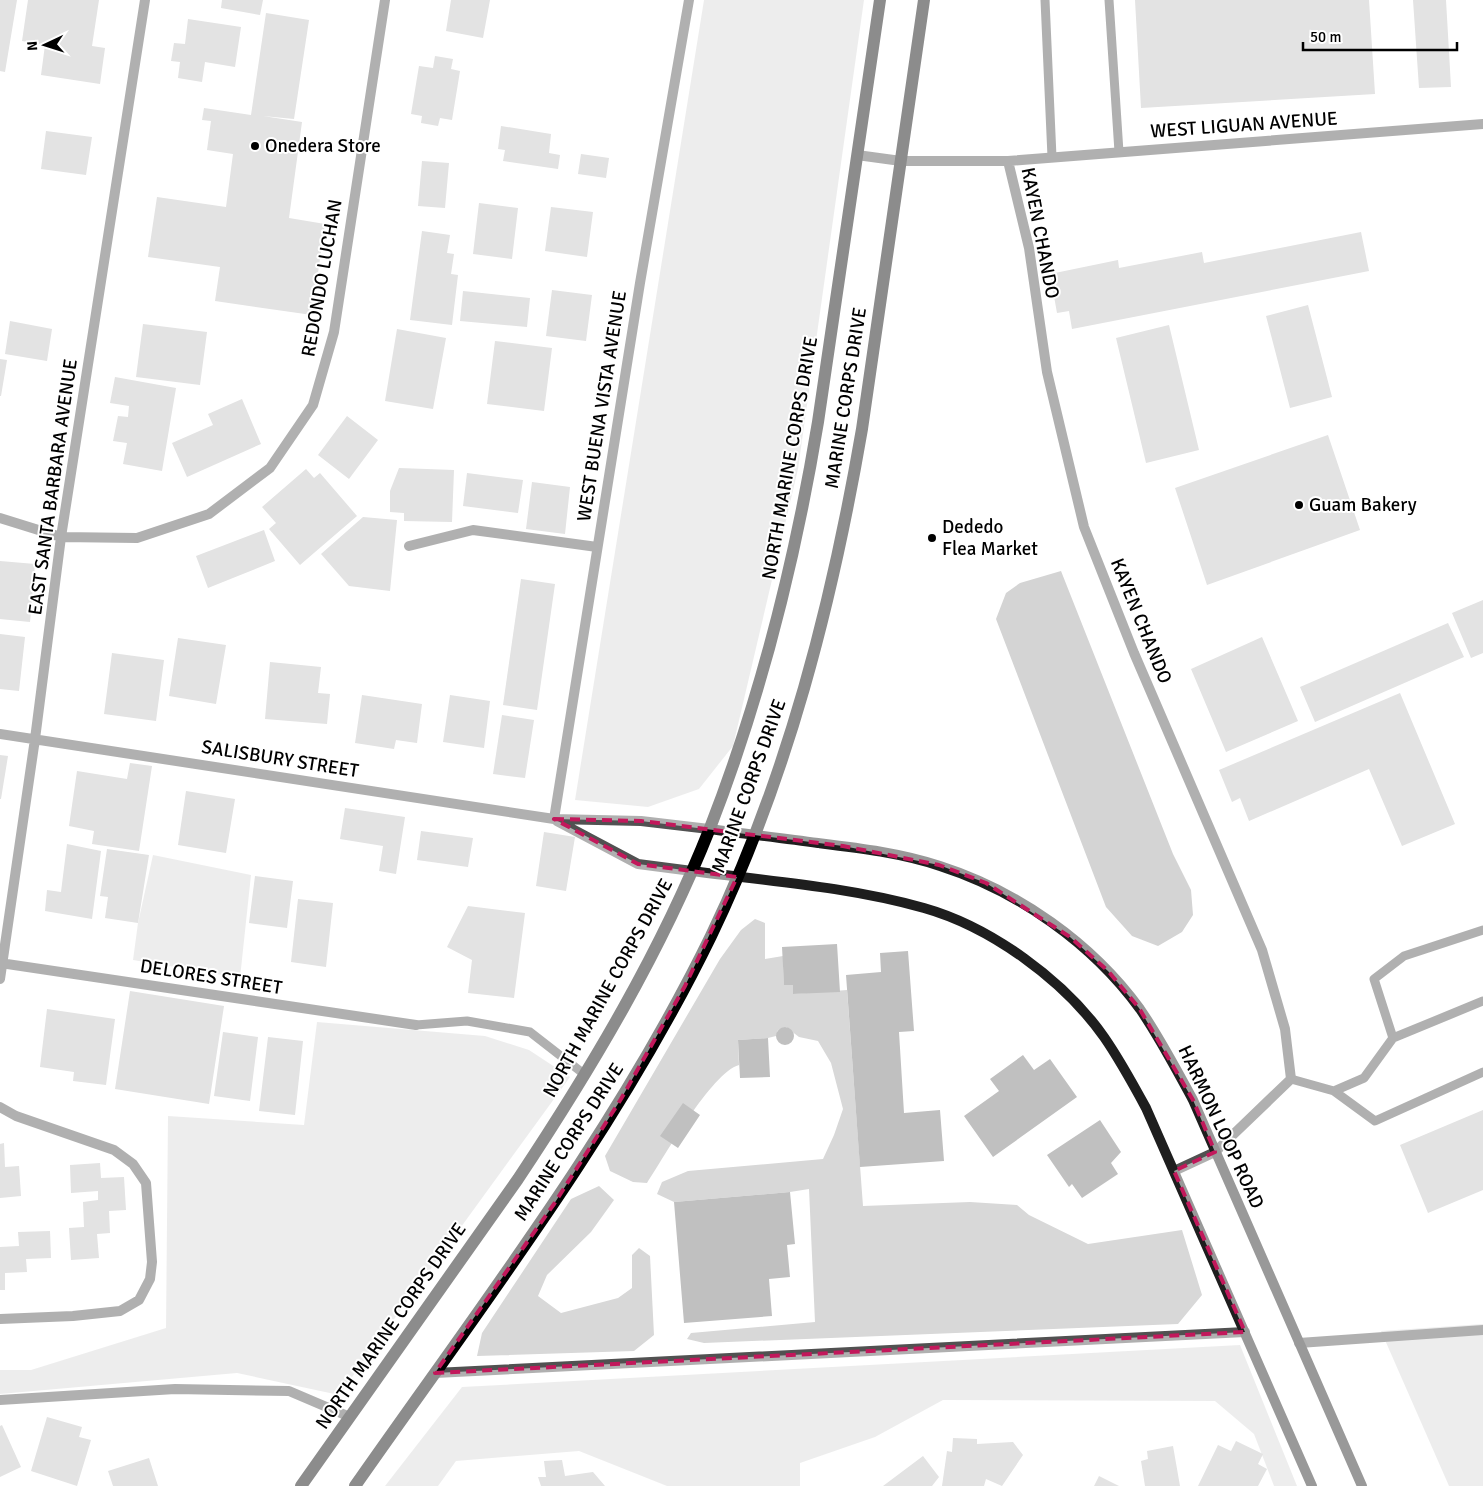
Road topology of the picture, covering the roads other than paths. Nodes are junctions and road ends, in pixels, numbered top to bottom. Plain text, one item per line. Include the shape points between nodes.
1 (145, 0) edge
2 (385, 0) edge
3 (689, 0) edge
4 (880, 0) edge
5 (924, 0) edge
6 (1045, 0) edge
7 (1109, 0) edge
8 (1483, 124) edge
9 (1119, 152) junction
10 (857, 155) junction
11 (1052, 157) junction
12 (901, 161) junction
13 (1008, 161) junction
14 (0, 518) edge
15 (61, 537) junction
16 (409, 546) dead end
17 (598, 547) junction
18 (0, 734) edge
19 (35, 738) junction
20 (554, 819) junction
21 (710, 829) junction
22 (755, 835) junction
23 (692, 871) junction
24 (737, 877) junction
25 (1483, 930) edge
26 (1, 963) edge
27 (0, 979) edge
28 (1483, 1001) edge
29 (416, 1025) joint
30 (1393, 1038) junction
31 (1483, 1072) edge
32 (584, 1074) junction
33 (1291, 1079) junction
34 (1334, 1091) junction
35 (0, 1107) edge
36 (1215, 1152) junction
37 (1174, 1171) junction
38 (0, 1319) edge
39 (1483, 1330) edge
40 (1245, 1332) junction
41 (1299, 1343) junction
42 (435, 1373) junction
43 (0, 1400) edge
44 (350, 1417) junction
45 (301, 1486) edge
46 (355, 1486) edge
47 (1312, 1486) edge
48 (1362, 1486) edge

1 - 15 street, EAST SANTA BARBARA AVENUE
2 - 15 street, REDONDO LUCHAN via 334,332 313,405 270,468 208,514 137,538
3 - 17 street, WEST BUENA VISTA AVENUE
4 - 10 main road, NORTH MARINE CORPS DRIVE
5 - 12 main road, MARINE CORPS DRIVE
6 - 11 lane
7 - 9 lane
8 - 9 street, WEST LIGUAN AVENUE
9 - 11 street, WEST LIGUAN AVENUE
10 - 12 street, KAYEN CHANDO
10 - 21 main road, NORTH MARINE CORPS DRIVE via 818,422 795,547 758,686
11 - 13 street, WEST LIGUAN AVENUE
12 - 13 street, KAYEN CHANDO
12 - 22 main road, MARINE CORPS DRIVE via 862,429 838,556 803,690
13 - 33 street, KAYEN CHANDO via 1029,248 1047,372 1084,527 1134,653 1262,950 1285,1029
14 - 15 street, REDONDO LUCHAN
15 - 19 street, EAST SANTA BARBARA AVENUE
16 - 17 street via 472,530
17 - 20 street, WEST BUENA VISTA AVENUE
18 - 19 street, SALISBURY STREET
19 - 20 street, SALISBURY STREET
19 - 26 street, EAST SANTA BARBARA AVENUE
20 - 21 street, SALISBURY STREET via 641,821
20 - 23 street, SALISBURY STREET via 638,864
21 - 22 main road, HARMON LOOP ROAD
21 - 23 main road, NORTH MARINE CORPS DRIVE
22 - 24 main road, MARINE CORPS DRIVE
22 - 36 main road, HARMON LOOP ROAD via 887,853 939,865 986,883 1028,907 1070,937 1108,971 1139,1008 1165,1047 1193,1100
23 - 24 main road
23 - 32 main road, NORTH MARINE CORPS DRIVE via 646,965
24 - 37 main road via 878,897 926,909 967,925 1004,945 1042,972 1075,1002 1103,1035 1126,1070
24 - 42 main road, MARINE CORPS DRIVE via 685,986 616,1107 554,1204
25 - 30 lane via 1404,956 1374,979
26 - 27 street, EAST SANTA BARBARA AVENUE
26 - 29 street, DELORES STREET
28 - 30 lane
29 - 32 lane via 466,1022 530,1032
30 - 34 lane via 1364,1078
31 - 34 lane via 1375,1121
32 - 44 main road, NORTH MARINE CORPS DRIVE via 518,1179
33 - 34 lane
33 - 36 street
35 - 38 street via 16,1116 114,1150 133,1164 146,1183 152,1262 150,1279 139,1300 120,1311
36 - 37 street
36 - 41 main road, HARMON LOOP ROAD
37 - 40 main road
39 - 41 street
40 - 42 street
40 - 47 main road
41 - 48 main road, HARMON LOOP ROAD
42 - 46 main road, MARINE CORPS DRIVE
43 - 44 street via 175,1389 289,1391
44 - 45 main road, NORTH MARINE CORPS DRIVE

